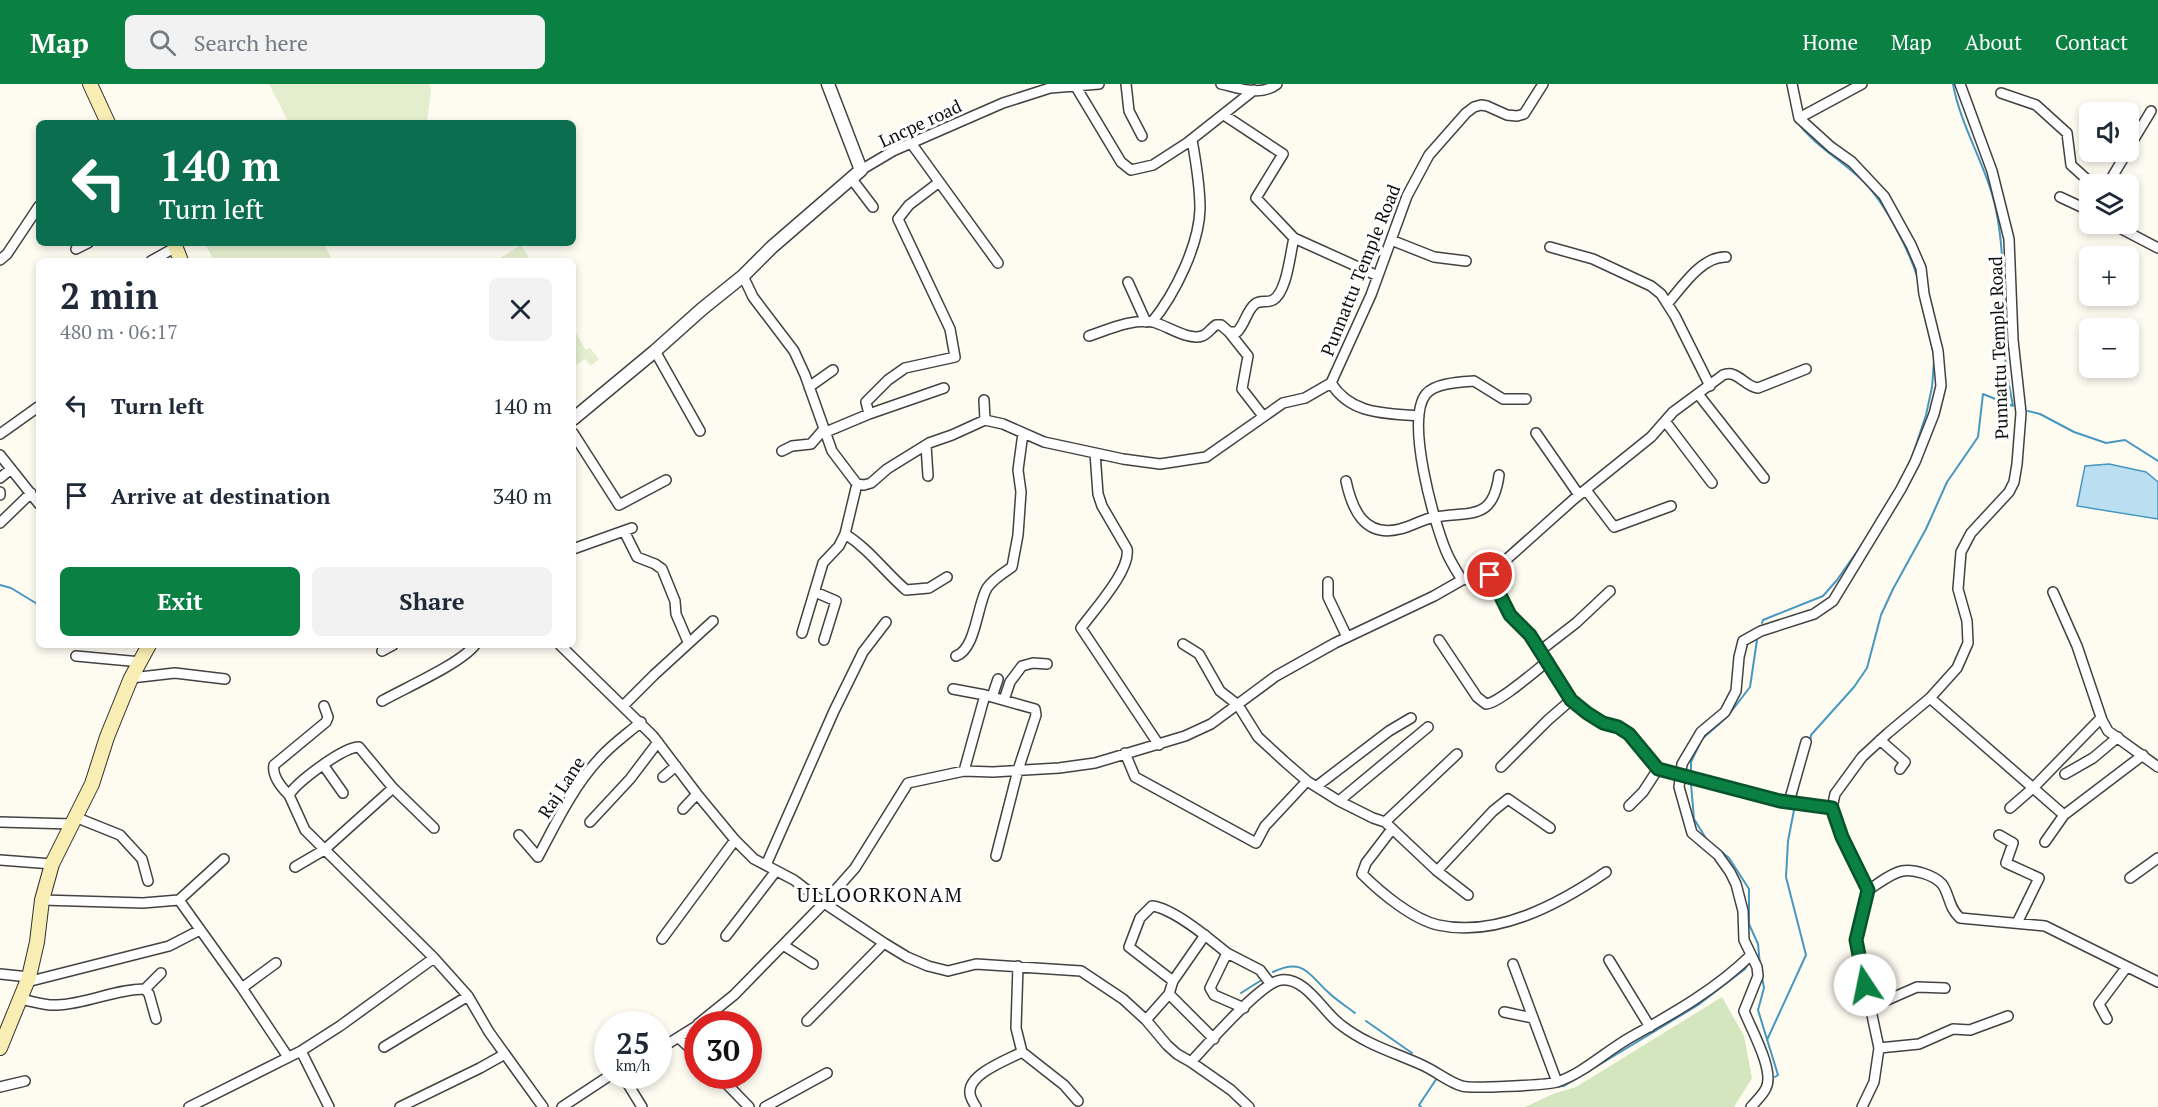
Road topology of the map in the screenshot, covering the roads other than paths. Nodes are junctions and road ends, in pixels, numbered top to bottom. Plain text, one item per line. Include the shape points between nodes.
1 (90, 84) edge
2 (828, 84) edge
3 (1099, 84) edge
4 (1126, 84) edge
5 (1221, 84) edge
6 (1277, 84) edge
7 (1543, 84) edge
8 (1792, 84) edge
9 (1862, 84) edge
10 (1960, 84) edge
11 (1076, 87) junction
12 (1254, 90) junction
13 (2001, 93) dead end
14 (2151, 111) dead end
15 (1224, 116) junction
16 (1799, 118) junction
17 (107, 120) edge
18 (2139, 131) edge
19 (1142, 136) dead end
20 (1192, 140) junction
21 (911, 143) junction
22 (856, 174) junction
23 (2081, 174) edge
24 (938, 183) junction
25 (2060, 198) dead end
26 (2079, 206) edge
27 (873, 207) dead end
28 (36, 210) edge
29 (2131, 234) edge
30 (1294, 238) junction
31 (1391, 240) junction
32 (82, 246) edge
33 (174, 246) edge
34 (1550, 247) dead end
35 (2158, 248) edge
36 (76, 249) dead end
37 (1726, 257) dead end
38 (156, 258) edge
39 (0, 260) edge
40 (1466, 261) dead end
41 (998, 263) dead end
42 (743, 276) junction
43 (1378, 276) junction
44 (1128, 282) dead end
45 (1668, 303) junction
46 (1149, 322) junction
47 (1229, 332) junction
48 (1089, 336) dead end
49 (655, 351) junction
50 (1806, 369) dead end
51 (833, 370) dead end
52 (1331, 383) junction
53 (1710, 386) junction
54 (809, 387) junction
55 (944, 388) dead end
56 (1698, 394) junction
57 (1526, 399) dead end
58 (984, 400) dead end
59 (36, 408) edge
60 (869, 414) junction
61 (1263, 416) junction
62 (1419, 416) junction
63 (576, 417) edge
64 (985, 420) junction
65 (1665, 421) junction
66 (700, 431) dead end
67 (825, 431) junction
68 (1023, 433) junction
69 (1536, 433) dead end
70 (0, 434) edge
71 (576, 437) edge
72 (926, 445) junction
73 (782, 451) dead end
74 (1095, 453) junction
75 (0, 455) edge
76 (11, 470) junction
77 (1499, 475) dead end
78 (928, 476) dead end
79 (0, 478) edge
80 (1764, 478) dead end
81 (666, 480) dead end
82 (1346, 481) dead end
83 (1712, 483) dead end
84 (857, 484) junction
85 (1582, 493) junction
86 (36, 499) edge
87 (1671, 506) dead end
88 (1434, 517) junction
89 (0, 523) edge
90 (845, 534) junction
91 (576, 548) edge
92 (1490, 575) junction
93 (947, 577) dead end
94 (1462, 580) junction
95 (1328, 582) dead end
96 (1610, 591) dead end
97 (815, 592) junction
98 (2053, 592) dead end
99 (713, 621) dead end
100 (886, 622) dead end
101 (802, 633) dead end
102 (1347, 637) junction
103 (824, 640) dead end
104 (1439, 640) dead end
105 (688, 642) junction
106 (1183, 644) dead end
107 (148, 648) edge
108 (388, 648) edge
109 (473, 648) edge
110 (563, 648) edge
111 (1541, 650) junction
112 (382, 651) dead end
113 (76, 656) dead end
114 (956, 656) dead end
115 (141, 662) junction
116 (1548, 662) junction
117 (1047, 664) dead end
118 (131, 678) junction
119 (225, 679) dead end
120 (998, 679) dead end
121 (953, 689) dead end
122 (988, 696) junction
123 (1930, 698) junction
124 (1004, 700) junction
125 (1571, 700) junction
126 (382, 701) dead end
127 (624, 705) junction
128 (1238, 705) junction
129 (324, 706) dead end
130 (1411, 718) dead end
131 (2101, 718) junction
132 (640, 722) junction
133 (1428, 727) dead end
134 (2118, 737) junction
135 (1880, 740) junction
136 (658, 742) junction
137 (1806, 742) dead end
138 (1159, 745) junction
139 (1125, 753) junction
140 (1456, 754) dead end
141 (2143, 755) junction
142 (324, 766) junction
143 (676, 766) junction
144 (1502, 767) dead end
145 (2158, 767) edge
146 (1658, 769) junction
147 (1900, 769) dead end
148 (1018, 770) junction
149 (964, 771) junction
150 (1682, 774) junction
151 (2065, 774) dead end
152 (663, 777) dead end
153 (1307, 781) junction
154 (1317, 786) junction
155 (393, 788) junction
156 (2033, 788) junction
157 (343, 793) dead end
158 (697, 794) junction
159 (289, 795) junction
160 (1339, 801) junction
161 (1789, 802) junction
162 (1629, 806) dead end
163 (683, 808) dead end
164 (1832, 808) junction
165 (2010, 808) dead end
166 (2064, 815) junction
167 (74, 821) junction
168 (0, 822) edge
169 (590, 822) dead end
170 (1385, 822) junction
171 (434, 828) dead end
172 (1551, 828) dead end
173 (1392, 829) junction
174 (519, 835) dead end
175 (1999, 835) dead end
176 (735, 840) junction
177 (2044, 842) dead end
178 (324, 850) junction
179 (996, 856) dead end
180 (2158, 858) edge
181 (0, 860) edge
182 (224, 860) dead end
183 (52, 864) junction
184 (766, 865) junction
185 (296, 867) dead end
186 (776, 871) junction
187 (1437, 871) junction
188 (1606, 872) dead end
189 (2130, 878) dead end
190 (148, 881) dead end
191 (1868, 890) junction
192 (1468, 895) dead end
193 (42, 900) junction
194 (179, 900) junction
195 (824, 903) junction
196 (2017, 923) junction
197 (200, 930) junction
198 (1205, 935) junction
199 (726, 936) dead end
200 (662, 939) dead end
201 (884, 943) junction
202 (783, 945) junction
203 (1227, 953) junction
204 (1751, 955) junction
205 (434, 957) junction
206 (1610, 960) dead end
207 (276, 963) dead end
208 (813, 964) dead end
209 (1513, 964) dead end
210 (1018, 966) junction
211 (2126, 968) junction
212 (161, 973) dead end
213 (0, 974) edge
214 (28, 980) junction
215 (1173, 981) junction
216 (2158, 982) edge
217 (1270, 983) junction
218 (242, 988) junction
219 (1945, 988) dead end
220 (145, 989) junction
221 (1169, 994) junction
222 (468, 996) junction
223 (20, 999) junction
224 (1244, 1008) junction
225 (1869, 1008) junction
226 (715, 1011) edge
227 (1504, 1012) dead end
228 (2008, 1016) dead end
229 (1533, 1018) junction
230 (156, 1019) dead end
231 (2107, 1019) dead end
232 (1146, 1020) junction
233 (807, 1021) dead end
234 (1650, 1026) junction
235 (684, 1035) edge
236 (679, 1038) junction
237 (1214, 1039) junction
238 (672, 1042) edge
239 (684, 1043) edge
240 (0, 1045) edge
241 (384, 1047) dead end
242 (1879, 1048) junction
243 (301, 1051) junction
244 (1022, 1052) junction
245 (505, 1054) junction
246 (288, 1057) junction
247 (1191, 1062) junction
248 (827, 1073) dead end
249 (25, 1081) dead end
250 (1557, 1082) junction
251 (594, 1086) edge
252 (0, 1087) edge
253 (631, 1089) edge
254 (732, 1089) edge
255 (1077, 1101) dead end
256 (189, 1107) edge
257 (329, 1107) edge
258 (400, 1107) edge
259 (543, 1107) edge
260 (562, 1107) edge
261 (642, 1107) edge
262 (749, 1107) edge
263 (765, 1107) edge
264 (976, 1107) edge
265 (1249, 1107) edge
266 (1751, 1107) edge
267 (1862, 1107) edge

1 - 17 main road
2 - 22 street
3 - 11 street, Lncpe road
4 - 19 street via 1129,111
5 - 12 street
6 - 12 street
7 - 31 street, Punnattu Temple Road via 1524,114 1507,115 1481,105 1466,113 1429,155 1407,196
8 - 16 street
9 - 16 street
10 - 123 street, Punnattu Temple Road via 1992,171 2009,239 2021,412 2014,482 1971,533 1961,552 1959,589 1968,643 1957,668
11 - 20 street via 1120,162 1131,170 1154,165
11 - 21 street, Lncpe road via 1029,94
12 - 15 street
13 - 23 street via 2036,105 2067,134 2071,165
14 - 18 street
15 - 20 street
15 - 30 street via 1283,154 1256,198
16 - 150 street via 1852,162 1894,212 1921,268 1941,386 1915,462 1833,601 1814,614 1743,640 1736,691 1725,712 1701,732 1682,764
20 - 46 street via 1200,209 1193,244 1171,295
21 - 22 street, Lncpe road
21 - 24 street
22 - 27 street
22 - 42 street
24 - 41 street
24 - 60 street via 909,205 898,219 950,329 955,357 897,373 866,402
25 - 26 street
28 - 39 street
29 - 35 street
30 - 43 street
30 - 47 street via 1277,297 1254,304 1238,332
31 - 40 street via 1434,257
31 - 43 street, Punnattu Temple Road
32 - 36 street
33 - 38 street
34 - 45 street via 1593,259 1652,286
37 - 45 street via 1702,267
42 - 49 street
42 - 54 street via 753,297 794,351
43 - 52 street, Punnattu Temple Road
44 - 46 street
45 - 53 street
46 - 47 street via 1198,337 1216,325
46 - 48 street
47 - 61 street via 1248,356 1242,389
49 - 63 street
49 - 66 street
50 - 53 street via 1758,388 1728,373
51 - 54 street
52 - 61 street, Punnattu Temple Road
52 - 62 street via 1338,393 1362,409
53 - 56 street
54 - 67 street
55 - 60 street
56 - 65 street
56 - 80 street
57 - 62 street via 1503,399 1468,381 1427,392
58 - 64 street
59 - 70 street
60 - 67 street
61 - 74 street, Punnattu Temple Road via 1206,457 1160,464
62 - 88 street via 1427,494
64 - 68 street, Punnattu Temple Road
64 - 72 street
65 - 83 street
65 - 85 street
67 - 73 street via 811,444
67 - 84 street via 832,451
68 - 74 street, Punnattu Temple Road via 1044,442
68 - 114 street via 1018,470 1018,535 1012,567 986,590 970,641
69 - 85 street
71 - 81 street via 619,505
72 - 78 street
72 - 84 street via 871,483
74 - 138 street via 1098,494 1128,555 1114,583 1081,628
75 - 76 street
76 - 79 street
76 - 86 street
77 - 88 street via 1497,492 1485,508 1468,515
82 - 88 street via 1351,503 1366,524 1398,530
84 - 90 street
85 - 87 street via 1614,526
85 - 92 street
86 - 89 street
88 - 94 street via 1447,554
90 - 93 street via 867,550 906,590 929,588
90 - 97 street via 836,551 823,563
91 - 105 street via 628,530 637,557 662,569
92 - 94 street
92 - 111 street via 1510,615
94 - 102 street
95 - 102 street via 1328,597
96 - 111 street
97 - 101 street
97 - 103 street via 836,602
98 - 131 street via 2077,646
99 - 105 street
100 - 184 street via 863,652
102 - 128 street via 1255,689
104 - 116 street via 1477,697 1486,704 1492,704
105 - 127 street
106 - 128 street via 1199,654 1220,691
107 - 115 main road
108 - 112 street
109 - 126 street
110 - 127 street
111 - 116 street
113 - 115 street
115 - 118 main road
116 - 125 street
117 - 124 street via 1022,666 1010,682
118 - 119 street via 175,673
118 - 167 main road via 92,784
120 - 122 street
121 - 122 street
122 - 124 street
122 - 149 street
123 - 135 street, Punnattu Temple Road
123 - 156 street
124 - 148 street via 1035,710
125 - 144 street
125 - 146 street via 1603,723 1629,734
127 - 132 street
128 - 138 street via 1211,724
128 - 153 street via 1258,737
129 - 159 street via 326,722 274,765 274,773
130 - 154 street
131 - 134 street via 2108,731
131 - 156 street
132 - 136 street
132 - 174 street, Raj Lane via 600,756 585,775 538,857
133 - 160 street
134 - 141 street
134 - 151 street
135 - 147 street via 1905,762
135 - 164 street, Punnattu Temple Road via 1835,794
136 - 143 street
136 - 169 street
137 - 161 street
138 - 139 street
139 - 148 street via 1095,763
139 - 153 street via 1135,777 1256,843 1265,826
140 - 170 street
141 - 145 street
141 - 166 street
142 - 155 street via 359,747
142 - 157 street
142 - 159 street
143 - 152 street
143 - 158 street
146 - 150 street
146 - 162 street
148 - 149 street
148 - 179 street
149 - 195 street via 908,783 855,868
150 - 161 street
150 - 204 street via 1679,787 1692,833 1718,855 1736,884 1743,911 1744,940
153 - 154 street
154 - 160 street
155 - 171 street
155 - 178 street
156 - 165 street
156 - 166 street
158 - 163 street
158 - 176 street
159 - 178 street via 305,830
160 - 170 street
161 - 164 street
164 - 191 street
166 - 177 street
167 - 168 street
167 - 183 main road
167 - 190 street via 120,835 142,859
170 - 173 street
172 - 187 street via 1508,799
173 - 187 street
173 - 188 street via 1362,874 1383,895 1437,924 1455,927 1511,921 1559,900
175 - 196 street via 2013,843 2006,863 2039,878
176 - 184 street
176 - 200 street
178 - 185 street
178 - 205 street
180 - 189 street
181 - 183 street
182 - 194 street
183 - 193 main road
184 - 186 street
186 - 195 street
186 - 199 street
187 - 192 street
191 - 196 street via 1901,871 1915,872 1933,877 1943,885 1952,911 1959,918
191 - 225 street via 1856,940
193 - 194 street
193 - 214 main road
194 - 197 street
195 - 201 street
195 - 202 street
196 - 211 street via 2045,926
197 - 214 street via 169,946
197 - 218 street
198 - 203 street
198 - 215 street
198 - 215 street via 1155,906 1140,918 1129,946
201 - 210 street via 907,957 948,971 976,964
201 - 233 street
202 - 208 street
202 - 226 street
203 - 217 street via 1260,970
203 - 224 street via 1210,988 1214,995
204 - 234 street via 1690,1004
204 - 266 street via 1758,976 1744,1011 1768,1069 1767,1088
205 - 222 street
205 - 243 street
206 - 234 street
207 - 218 street
209 - 229 street
210 - 232 street via 1081,970
210 - 244 street via 1016,1028
211 - 216 street
211 - 231 street via 2099,1004
212 - 220 street
213 - 214 street
214 - 223 main road
215 - 221 street
217 - 224 street
217 - 250 street via 1282,979 1296,983 1340,1024 1374,1046 1464,1087
218 - 246 street
219 - 225 street via 1917,987
220 - 223 street via 55,1005
220 - 230 street
221 - 232 street
221 - 237 street
222 - 241 street
222 - 245 street
223 - 240 main road
224 - 237 street
225 - 242 street
227 - 229 street
228 - 242 street via 1970,1030 1953,1029 1919,1044
229 - 250 street
232 - 247 street via 1167,1045
234 - 250 street
235 - 236 street
236 - 238 street
236 - 239 street
237 - 247 street
242 - 267 street via 1874,1082
243 - 246 street
243 - 257 street
244 - 255 street via 1064,1085
244 - 264 street via 980,1074 972,1083 970,1094
245 - 258 street
245 - 259 street
246 - 256 street
247 - 265 street
248 - 263 street
249 - 252 street
251 - 260 street
253 - 261 street
254 - 262 street

